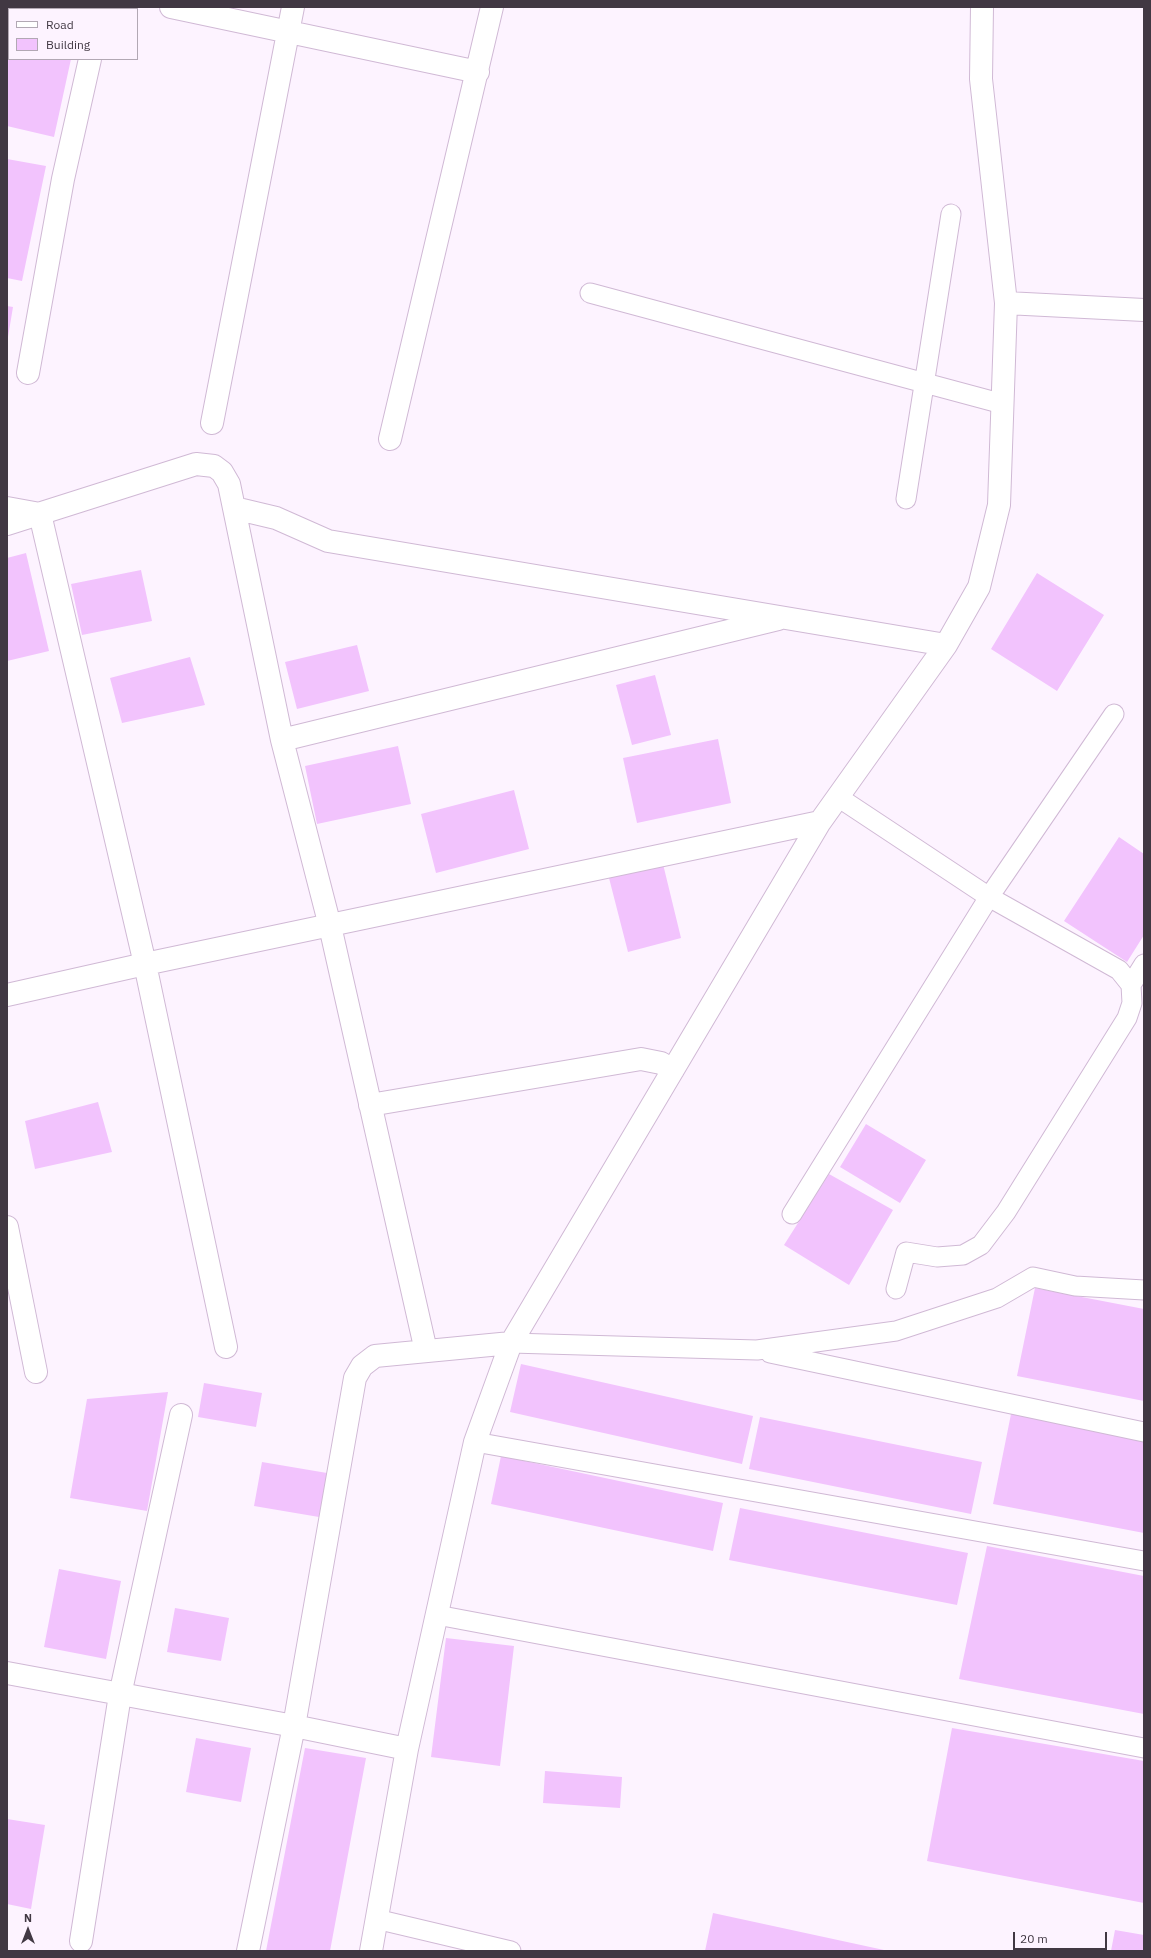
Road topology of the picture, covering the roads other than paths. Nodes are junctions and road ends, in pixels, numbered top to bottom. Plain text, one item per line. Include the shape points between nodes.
1 (171, 7) edge
2 (293, 7) edge
3 (492, 7) edge
4 (982, 7) edge
5 (287, 32) junction
6 (90, 60) edge
7 (478, 72) junction
8 (951, 214) dead end
9 (590, 292) dead end
10 (1006, 303) junction
11 (1144, 310) edge
12 (28, 373) dead end
13 (924, 383) junction
14 (1003, 404) junction
15 (212, 423) dead end
16 (390, 438) dead end
17 (906, 499) dead end
18 (7, 508) edge
19 (234, 508) junction
20 (40, 514) junction
21 (7, 524) edge
22 (787, 617) junction
23 (946, 645) junction
24 (1114, 714) dead end
25 (282, 740) junction
26 (838, 797) junction
27 (820, 822) junction
28 (988, 897) junction
29 (330, 926) junction
30 (145, 964) junction
31 (1144, 964) edge
32 (1131, 986) junction
33 (7, 995) edge
34 (673, 1070) junction
35 (370, 1105) junction
36 (792, 1214) dead end
37 (7, 1227) edge
38 (896, 1289) dead end
39 (1144, 1290) edge
40 (512, 1343) junction
41 (226, 1347) dead end
42 (757, 1350) junction
43 (426, 1351) junction
44 (36, 1372) dead end
45 (180, 1414) dead end
46 (1144, 1432) edge
47 (475, 1442) junction
48 (1144, 1561) edge
49 (437, 1615) junction
50 (7, 1673) edge
51 (120, 1695) junction
52 (294, 1726) junction
53 (1144, 1748) edge
54 (407, 1749) junction
55 (376, 1920) junction
56 (81, 1941) dead end
57 (248, 1951) edge
58 (371, 1951) edge
59 (511, 1951) edge

1 - 5 street
2 - 5 street
3 - 7 street
4 - 10 street via 980,79
5 - 7 street
5 - 15 street
6 - 12 street via 63,179
7 - 16 street
8 - 13 lane
9 - 13 lane
10 - 11 street
10 - 14 street
13 - 14 lane
13 - 17 lane
14 - 23 street via 1000,505 979,586
18 - 20 street
19 - 20 street via 229,484 222,472 214,466 196,464
19 - 22 street via 276,518 328,541
19 - 25 street
20 - 21 street
20 - 30 street
22 - 23 street
22 - 25 street
23 - 26 street
24 - 28 lane
25 - 29 street
26 - 27 street
26 - 28 lane
27 - 29 street
27 - 34 street
28 - 32 lane via 1119,970
28 - 36 lane
29 - 30 street
29 - 35 street
30 - 33 street
30 - 41 street
31 - 32 lane
32 - 38 lane via 1132,1003 1127,1018 1006,1212 985,1240 963,1255 937,1257 906,1252
34 - 35 street via 660,1063 641,1059
34 - 40 street
35 - 43 street
37 - 44 street
39 - 42 lane via 1075,1286 1033,1277 998,1298 896,1331
40 - 42 lane
40 - 43 street
40 - 47 street
42 - 46 lane
43 - 52 street via 375,1356 362,1366 356,1378
45 - 51 street
47 - 48 lane
47 - 49 street
49 - 53 lane
49 - 54 street
50 - 51 street
51 - 52 street
51 - 56 street
52 - 54 street
52 - 57 street
54 - 55 street
55 - 58 street
55 - 59 lane

